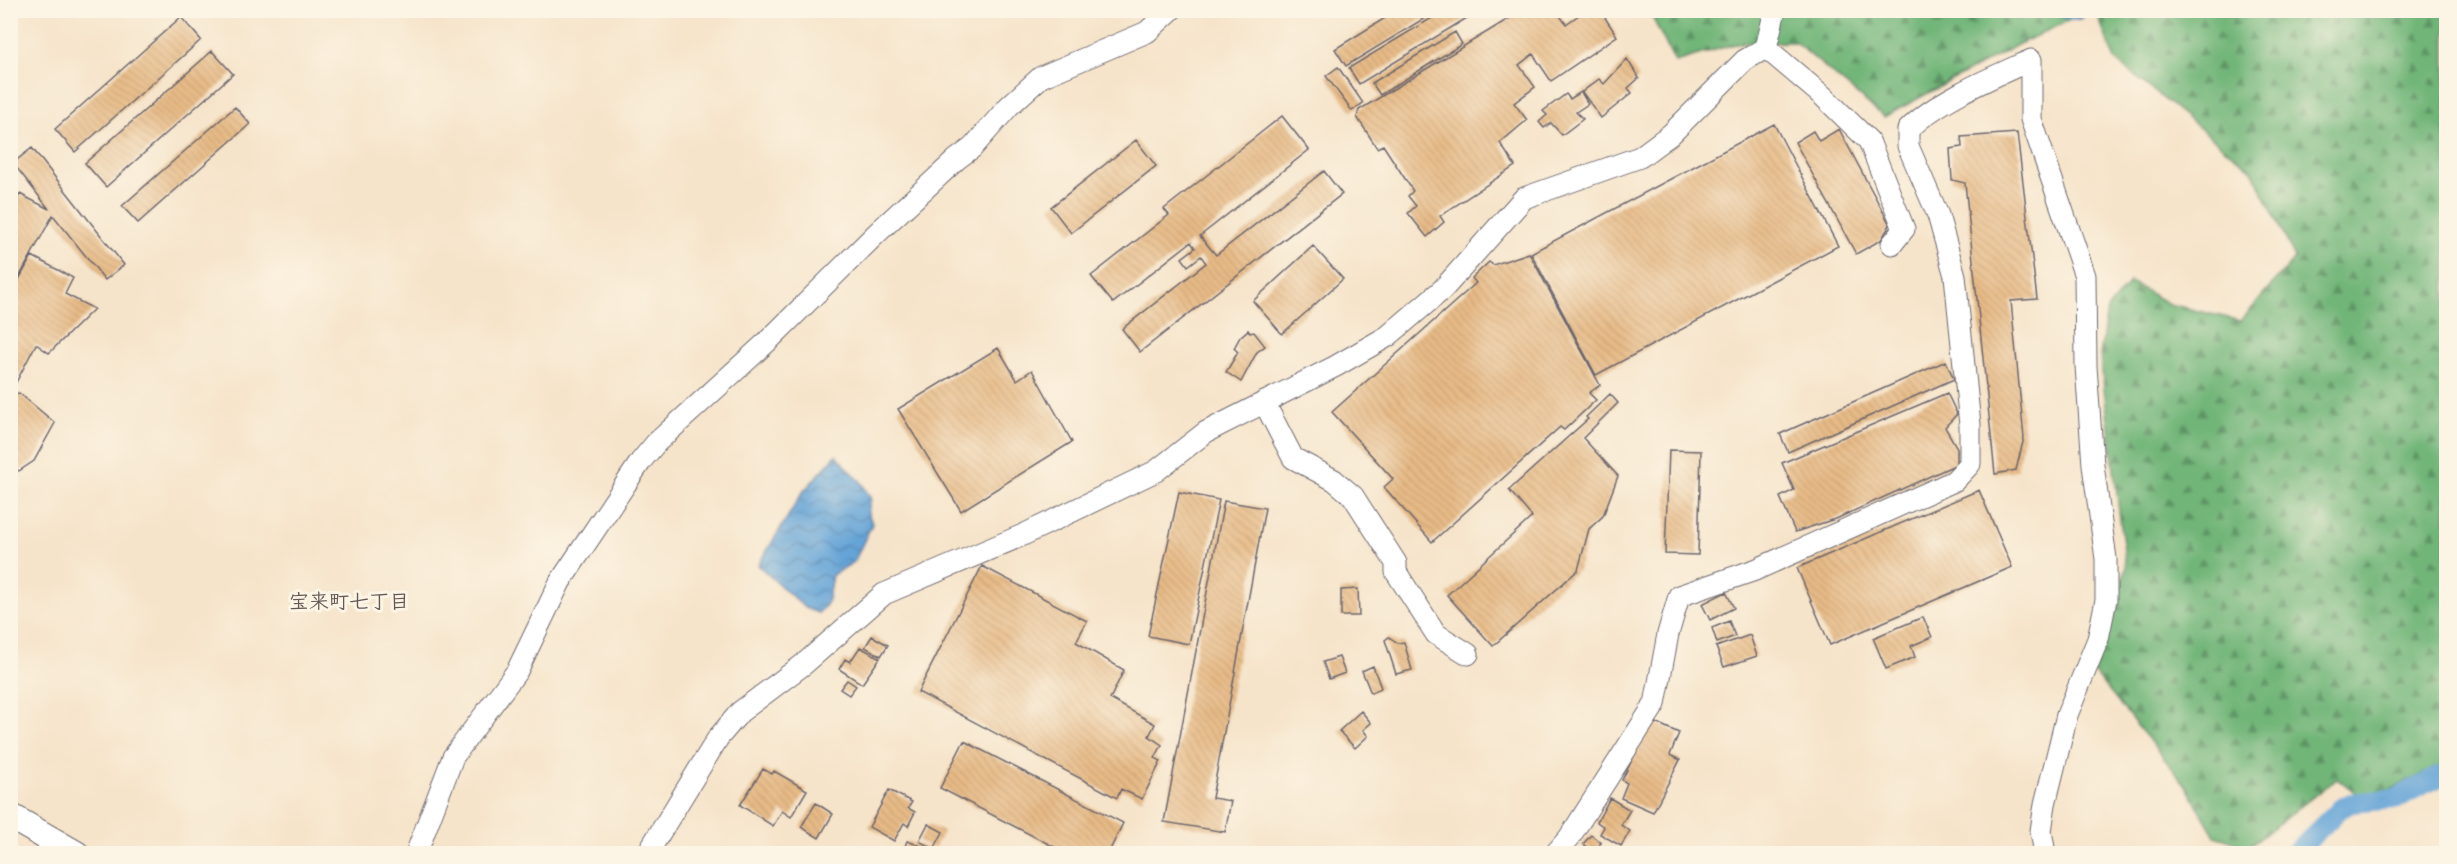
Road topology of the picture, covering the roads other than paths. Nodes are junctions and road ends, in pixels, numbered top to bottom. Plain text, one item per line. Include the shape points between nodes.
1 (1171, 10) edge
2 (1775, 10) edge
3 (1766, 48) junction
4 (1892, 244) dead end
5 (1264, 402) junction
6 (1468, 654) dead end
7 (10, 816) edge
8 (76, 854) edge
9 (416, 854) edge
10 (646, 854) edge
11 (1555, 854) edge
12 (2044, 854) edge

1 - 9 street via 1147,32 1041,77 972,148 656,443 561,582 518,672 453,757
2 - 3 street
3 - 4 street via 1869,141 1904,229
3 - 5 street via 1745,60 1671,134 1640,157 1524,198 1443,288 1388,336
5 - 6 street via 1293,458 1334,480 1353,496 1436,634
5 - 10 street via 1206,432 1156,471 1023,535 884,594 804,664 740,712 718,738
7 - 8 street
11 - 12 street via 1655,704 1679,596 1755,570 1954,480 1970,464 1971,425 1955,276 1938,214 1908,146 1908,130 1921,117 2031,60 2031,118 2085,276 2093,465 2106,559 2106,600 2098,639 2067,715 2045,804 2041,831

